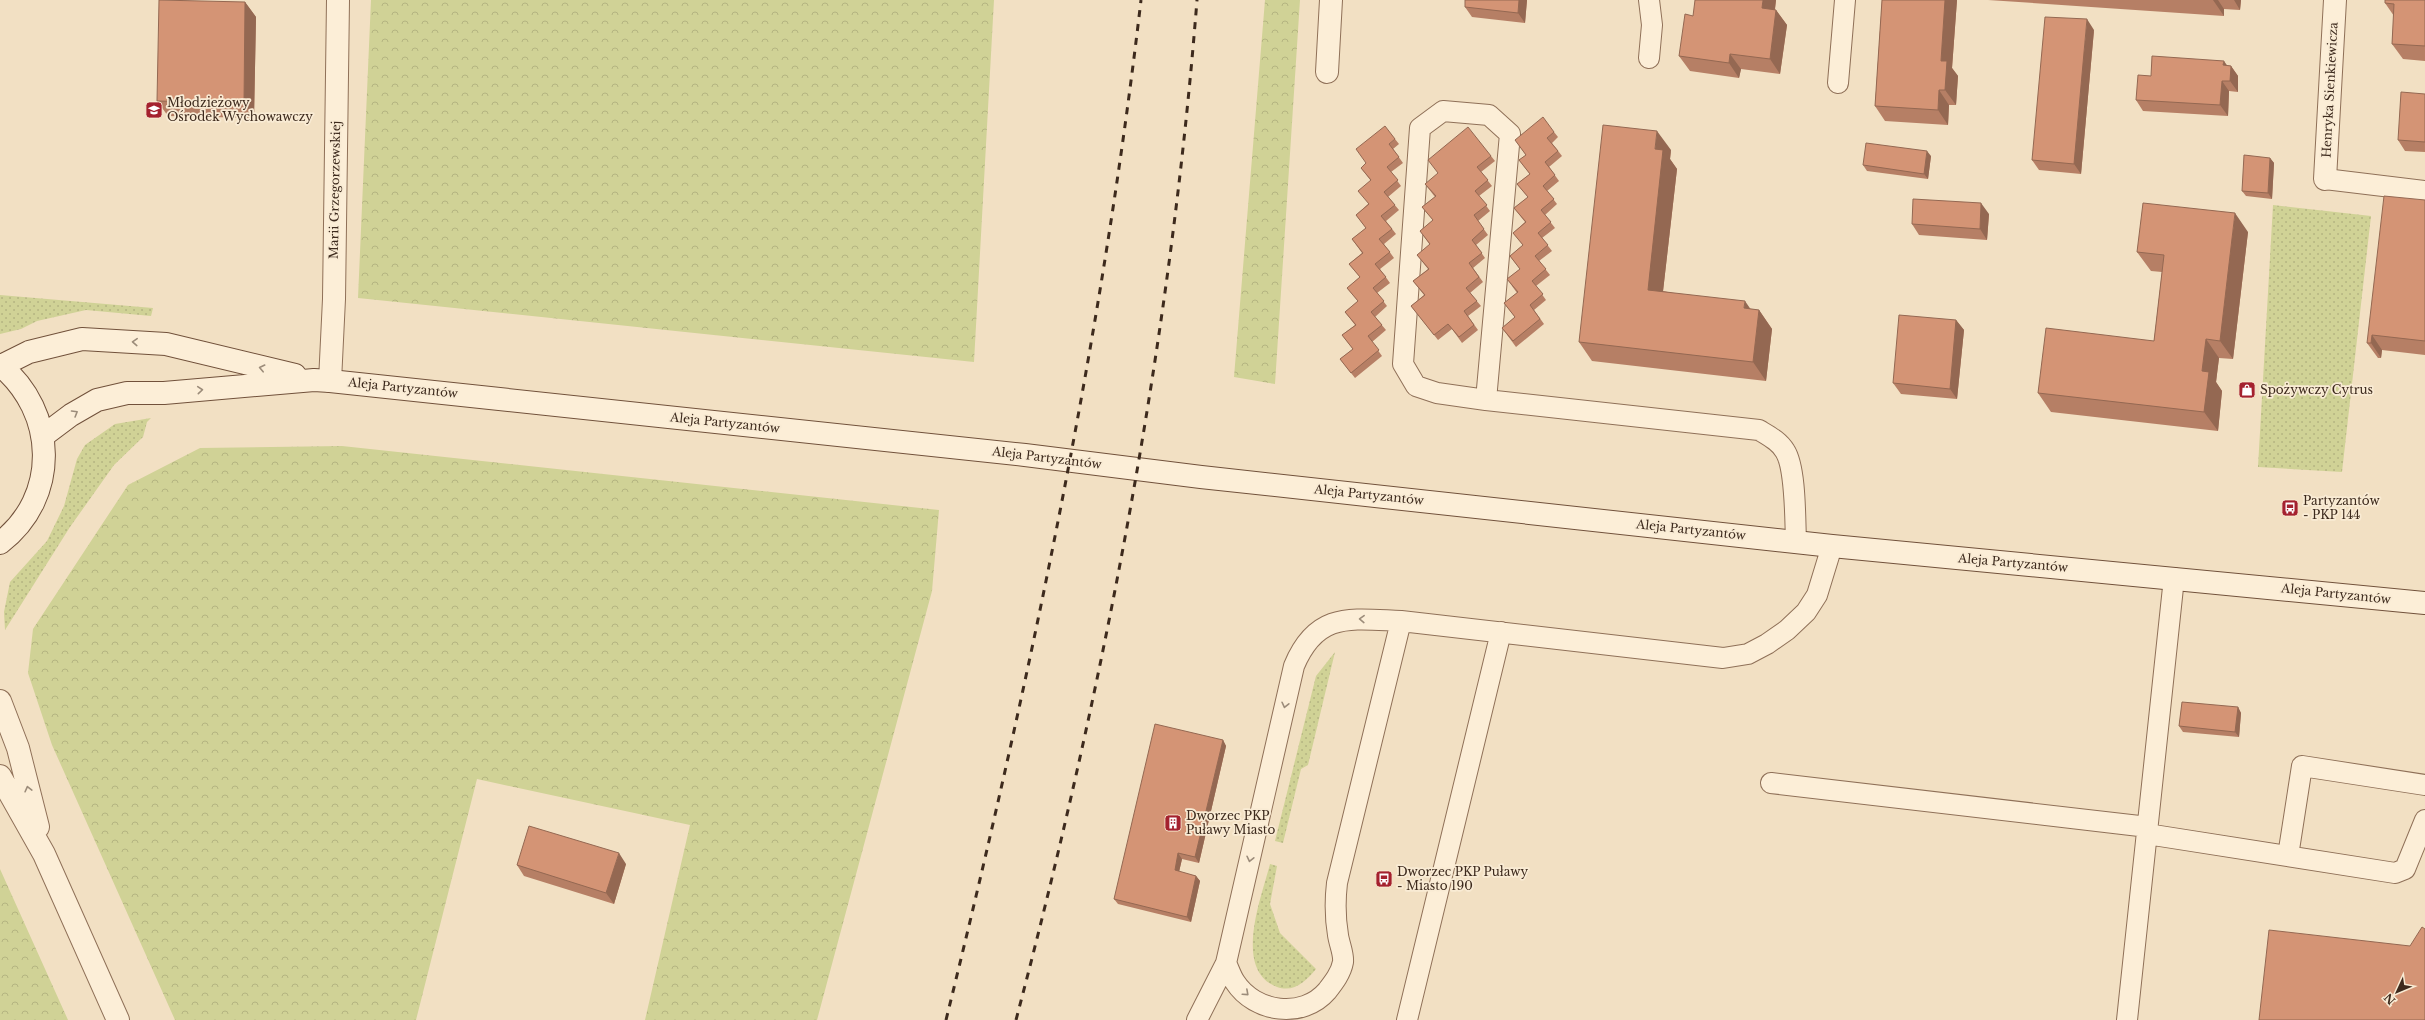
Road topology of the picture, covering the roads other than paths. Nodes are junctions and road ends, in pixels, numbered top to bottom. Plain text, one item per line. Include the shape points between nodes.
1 (338, 0) edge
2 (1331, 0) edge
3 (1649, 0) edge
4 (1844, 0) edge
5 (2335, 0) edge
6 (1649, 58) dead end
7 (1327, 72) dead end
8 (1838, 83) dead end
9 (2325, 179) joint
10 (2425, 191) edge
11 (0, 366) edge
12 (322, 380) junction
13 (1486, 400) junction
14 (43, 436) junction
15 (1796, 541) junction
16 (0, 543) edge
17 (1832, 546) junction
18 (2174, 578) junction
19 (2425, 603) edge
20 (1401, 621) junction
21 (1501, 632) junction
22 (0, 701) edge
23 (0, 776) edge
24 (2425, 782) edge
25 (1771, 783) dead end
26 (2425, 820) edge
27 (2147, 830) junction
28 (44, 854) junction
29 (2288, 856) junction
30 (1226, 963) junction
31 (118, 1020) edge
32 (1197, 1020) edge
33 (1407, 1020) edge
34 (2127, 1020) edge

1 - 12 main road, Marii Grzegorzewskiej via 334,318
2 - 7 main road
3 - 6 lane via 1652,24
4 - 8 lane
5 - 9 main road, Henryka Sienkiewicza
9 - 10 lane
12 -> 11 main road, Aleja Partyzantów via 166,344 82,339 29,352
11 - 14 main road via 21,385 35,410
14 -> 12 main road, Aleja Partyzantów via 97,400 127,393 164,393
12 - 15 main road, Aleja Partyzantów
13 - 13 lane via 1510,134 1489,115 1443,112 1420,128 1403,364 1416,386 1437,393
13 - 15 lane via 1759,430 1774,438 1786,452 1792,480
14 - 16 main road via 44,470 34,503 15,532
15 - 17 main road, Aleja Partyzantów
17 - 18 main road, Aleja Partyzantów
17 - 21 lane via 1814,603 1787,630 1748,654 1723,658
18 - 19 main road, Aleja Partyzantów
18 - 27 lane
20 - 21 lane
20 -> 30 lane via 1355,619 1333,622 1316,632 1302,646 1294,666
30 -> 20 lane via 1235,983 1249,996 1265,1006 1285,1010 1306,1007 1322,996 1339,972 1344,960 1337,929 1337,883
21 - 33 lane
28 -> 22 main road via 18,748
23 - 28 main road
24 - 29 lane via 2302,766
25 - 27 lane
26 - 29 lane via 2405,869 2395,873
27 - 29 lane
27 - 34 lane
28 - 31 main road
30 - 32 lane

